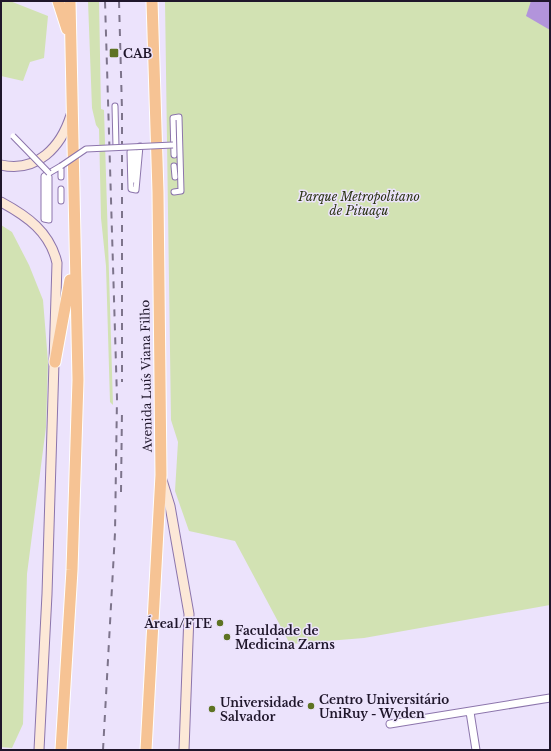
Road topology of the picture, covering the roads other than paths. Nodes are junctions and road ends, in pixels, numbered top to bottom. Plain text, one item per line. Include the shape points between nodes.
1 (58, 1) edge
2 (70, 1) edge
3 (152, 1) edge
4 (70, 44) junction
5 (115, 106) dead end
6 (73, 108) junction
7 (13, 136) dead end
8 (174, 145) junction
9 (140, 146) junction
10 (116, 147) junction
11 (174, 155) dead end
12 (1, 165) edge
13 (61, 166) junction
14 (174, 166) dead end
15 (49, 173) junction
16 (61, 177) dead end
17 (175, 177) dead end
18 (134, 180) dead end
19 (61, 189) dead end
20 (174, 192) dead end
21 (61, 201) dead end
22 (1, 202) edge
23 (46, 212) dead end
24 (74, 254) junction
25 (55, 362) junction
26 (161, 475) junction
27 (550, 698) edge
28 (470, 712) junction
29 (390, 724) dead end
30 (39, 750) edge
31 (61, 750) edge
32 (146, 750) edge
33 (184, 750) edge
34 (476, 750) edge

1 - 4 highway
2 - 4 highway
3 - 26 highway, Avenida Luís Viana Filho via 158,192
4 - 6 highway
5 - 10 street
6 - 12 main road via 64,133 49,153 31,164 20,167
6 - 24 highway
7 - 15 street, bridge
8 - 9 street, bridge
8 - 11 street
8 - 20 street via 173,118 179,117 181,191
9 - 10 street, bridge
9 - 18 street via 136,190 131,189 130,152 135,152
10 - 13 street, bridge via 86,149
13 - 15 street
13 - 16 street
14 - 17 street
15 - 23 street via 44,176 44,219 49,220 49,177 46,177
19 - 21 street
22 - 25 main road via 20,212 36,225 55,252 58,273
24 - 25 highway
24 - 31 highway via 78,380 72,570
25 - 30 main road
26 - 32 highway, Avenida Luís Viana Filho
26 - 33 main road via 170,506 189,614
27 - 28 street
28 - 29 street
28 - 34 street

